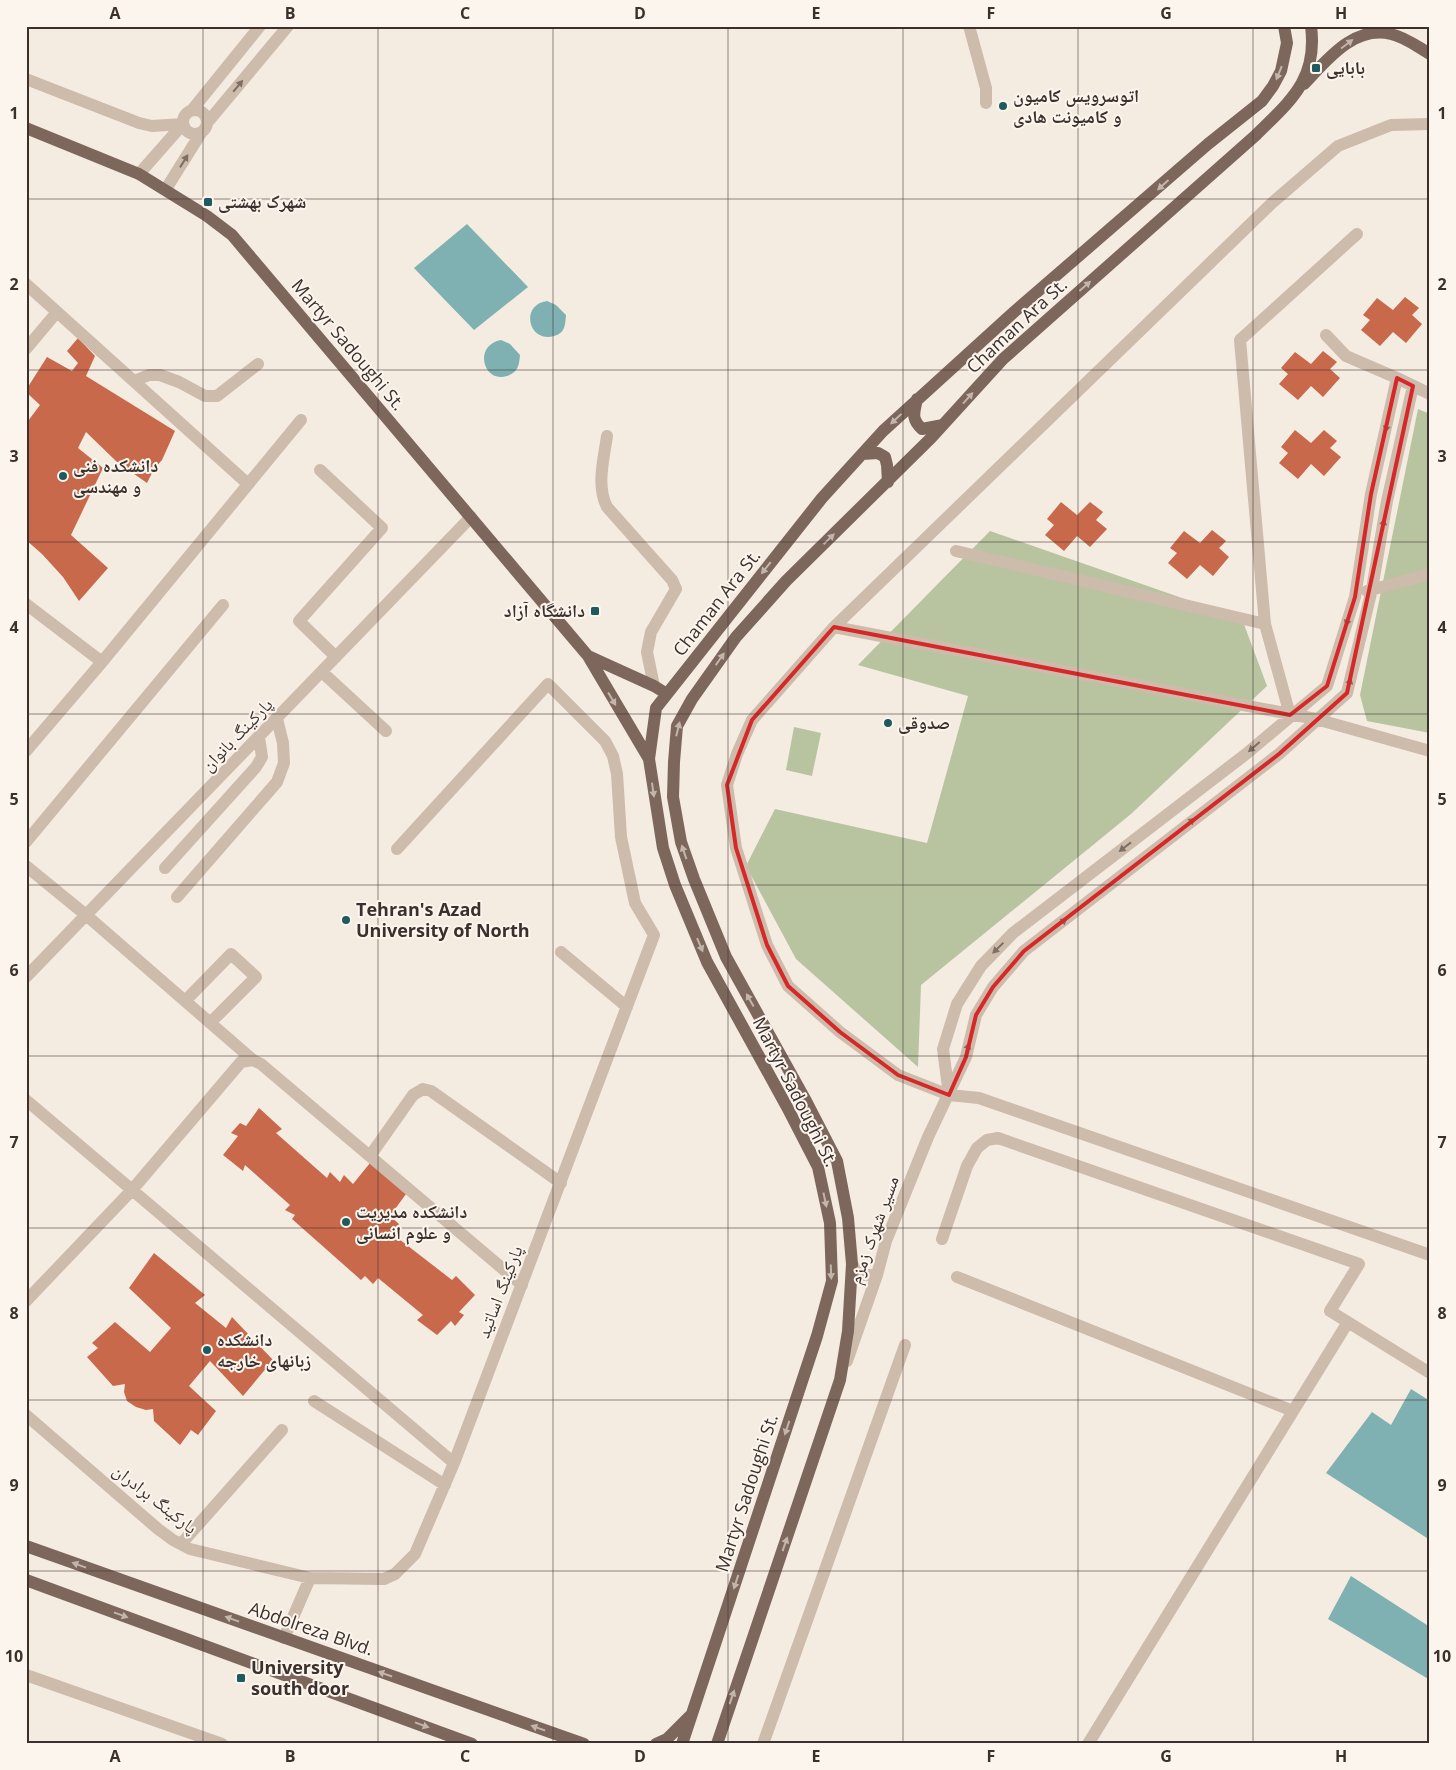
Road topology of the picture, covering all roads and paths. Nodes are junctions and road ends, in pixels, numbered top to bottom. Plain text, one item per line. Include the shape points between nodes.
1 (260, 26) edge
2 (288, 26) edge
3 (969, 26) edge
4 (1284, 26) edge
5 (1311, 26) edge
6 (1430, 54) edge
7 (26, 79) edge
8 (1299, 90) junction
9 (986, 103) dead end
10 (192, 110) junction
11 (182, 124) junction
12 (1430, 124) edge
13 (26, 128) edge
14 (204, 128) junction
15 (139, 174) junction
16 (166, 189) junction
17 (1357, 234) dead end
18 (26, 284) edge
19 (57, 312) junction
20 (1326, 335) dead end
21 (26, 349) edge
22 (258, 364) dead end
23 (1397, 378) junction
24 (134, 381) junction
25 (1413, 386) junction
26 (1430, 394) edge
27 (917, 399) junction
28 (301, 420) dead end
29 (944, 424) junction
30 (607, 436) dead end
31 (862, 454) junction
32 (320, 470) dead end
33 (888, 482) junction
34 (248, 484) junction
35 (1372, 494) junction
36 (1387, 501) junction
37 (471, 517) junction
38 (956, 551) dead end
39 (1430, 574) edge
40 (1372, 589) junction
41 (1355, 597) junction
42 (26, 604) edge
43 (223, 605) dead end
44 (1265, 624) junction
45 (834, 627) junction
46 (588, 656) junction
47 (336, 657) junction
48 (102, 662) junction
49 (322, 672) junction
50 (654, 686) junction
51 (668, 694) junction
52 (692, 699) joint
53 (1290, 715) junction
54 (277, 719) junction
55 (1316, 719) junction
56 (386, 732) dead end
57 (259, 737) junction
58 (1430, 751) edge
59 (26, 752) edge
60 (649, 759) junction
61 (26, 842) edge
62 (397, 849) dead end
63 (26, 866) edge
64 (165, 868) dead end
65 (177, 897) dead end
66 (86, 915) junction
67 (561, 952) dead end
68 (26, 977) edge
69 (185, 1001) junction
70 (627, 1007) junction
71 (210, 1023) junction
72 (253, 1060) junction
73 (949, 1095) junction
74 (26, 1100) edge
75 (370, 1156) junction
76 (561, 1183) junction
77 (132, 1190) junction
78 (942, 1239) dead end
79 (1430, 1255) edge
80 (852, 1264) junction
81 (877, 1275) junction
82 (957, 1277) dead end
83 (522, 1285) junction
84 (26, 1301) edge
85 (1348, 1322) junction
86 (905, 1345) dead end
87 (1430, 1373) edge
88 (840, 1380) junction
89 (314, 1401) dead end
90 (1293, 1412) junction
91 (26, 1415) edge
92 (282, 1430) dead end
93 (454, 1463) junction
94 (445, 1485) junction
95 (180, 1544) junction
96 (26, 1546) edge
97 (310, 1578) junction
98 (26, 1580) edge
99 (284, 1638) junction
100 (26, 1675) edge
101 (694, 1712) junction
102 (725, 1719) junction
103 (222, 1744) edge
104 (472, 1744) edge
105 (584, 1744) edge
106 (656, 1744) edge
107 (682, 1744) edge
108 (717, 1744) edge
109 (728, 1744) edge
110 (763, 1744) edge
111 (1088, 1744) edge

1 - 10 street
14 -> 2 street
3 - 9 street via 986,88
4 -> 27 main road, Chaman Ara St. via 1287,43 1281,71 1262,101 1208,144
5 - 8 main road, Chaman Ara St. via 1313,43 1309,66
8 -> 6 main road via 1332,56 1358,36 1370,32 1390,33
7 - 11 street via 139,124
29 -> 8 main road, Chaman Ara St. via 1002,359 1256,136
10 - 11 street via 184,115
10 - 14 street via 206,117
11 - 14 street via 190,133
11 - 15 street
12 - 45 street via 1391,125 1338,146 1272,203
13 - 15 main road, Martyr Sadoughi St.
16 -> 14 street
15 - 16 main road, Martyr Sadoughi St.
16 - 37 main road, Martyr Sadoughi St. via 232,235
17 - 44 street via 1240,340
18 - 19 street
19 - 21 street
19 - 24 street
20 - 23 street via 1346,356
22 - 24 street via 217,396 205,396 160,375
23 - 25 street
23 -> 35 street
24 - 34 street
25 - 26 street
25 - 36 street, مسیر شهرک زمزم
27 - 29 main road via 914,414 922,429
27 -> 31 main road, Chaman Ara St.
28 - 34 street
29 - 33 main road, Chaman Ara St.
30 - 50 street via 602,466 606,507 672,580 676,589 651,632 647,652
31 - 33 main road via 878,453 885,457
31 -> 51 main road, Chaman Ara St. via 822,498
32 - 47 street via 382,528 299,621
52 -> 33 main road, Chaman Ara St. via 736,637 786,581
34 - 48 street
35 - 36 street
35 - 41 street
40 -> 36 street, مسیر شهرک زمزم
37 - 46 main road, Martyr Sadoughi St.
37 - 47 street, پارکینگ بانوان
38 - 44 street
39 - 40 street
40 - 41 street
55 -> 40 street, مسیر شهرک زمزم via 1347,693
41 -> 53 street via 1327,686
42 - 48 street
43 - 61 street
44 - 53 street
45 - 53 street
45 - 73 street via 752,720 727,785 736,848 767,945 788,986 840,1032 898,1075
46 - 50 main road
46 -> 60 main road, Martyr Sadoughi St.
47 - 49 street, پارکینگ بانوان
48 - 59 street
49 - 54 street, پارکینگ بانوان
49 - 56 street
50 - 51 main road
51 - 60 main road, Martyr Sadoughi St. via 656,708
80 -> 52 main road, Martyr Sadoughi St. via 848,1218 836,1161 726,957 681,842 673,797 674,762 677,726
53 - 55 street
53 -> 73 street via 1246,754 1013,934 981,966 957,1004 943,1048
54 - 57 street, پارکینگ بانوان
54 - 65 street via 284,743 284,763 277,782
55 - 58 street
73 -> 55 street, مسیر شهرک زمزم via 966,1057 976,1015 992,987 1024,951 1279,754
57 - 64 street via 262,757 256,768
57 - 66 street, پارکینگ بانوان
60 -> 101 main road, Martyr Sadoughi St. via 663,848 675,885 707,962 818,1167 830,1223 832,1281 817,1336
62 - 70 street, پارکینگ اساتید via 548,684 605,741 613,756 621,837 632,887 636,903 654,935
63 - 66 street
66 - 68 street, پارکینگ بانوان
66 - 69 street
67 - 70 street
69 - 71 street
69 - 71 street via 231,954 256,977
70 - 76 street, پارکینگ اساتید
71 - 72 street
72 - 75 street
72 - 77 street via 242,1062
73 - 79 street via 979,1098
73 - 81 street, مسیر شهرک زمزم via 928,1137 886,1241
74 - 77 street
75 - 76 street via 413,1095 423,1089 431,1091
75 - 83 street
76 - 83 street, پارکینگ اساتید
77 - 84 street
77 - 93 street
78 - 85 street via 977,1148 987,1140 998,1138 1359,1264 1330,1311
80 - 81 street via 859,1275
80 - 88 main road, Martyr Sadoughi St. via 848,1331
81 - 88 street, مسیر شهرک زمزم
82 - 90 street
83 - 93 street, پارکینگ اساتید
85 - 87 street
85 - 90 street
86 - 110 street
102 -> 88 main road, Martyr Sadoughi St.
89 - 94 street
90 - 111 street
91 - 95 street, پارکینگ برادران via 158,1529
92 - 95 street
93 - 94 street, پارکینگ اساتید
94 - 97 street, پارکینگ اساتید via 415,1554 395,1574 384,1579
95 - 97 street, پارکینگ برادران
99 -> 96 main road, Abdolreza Blvd.
97 - 99 street
98 -> 104 main road
105 -> 99 main road, Abdolreza Blvd.
100 - 103 street
101 - 106 main road via 667,1739
101 - 107 main road, Martyr Sadoughi St.
102 - 108 main road, Martyr Sadoughi St.
102 - 109 main road

